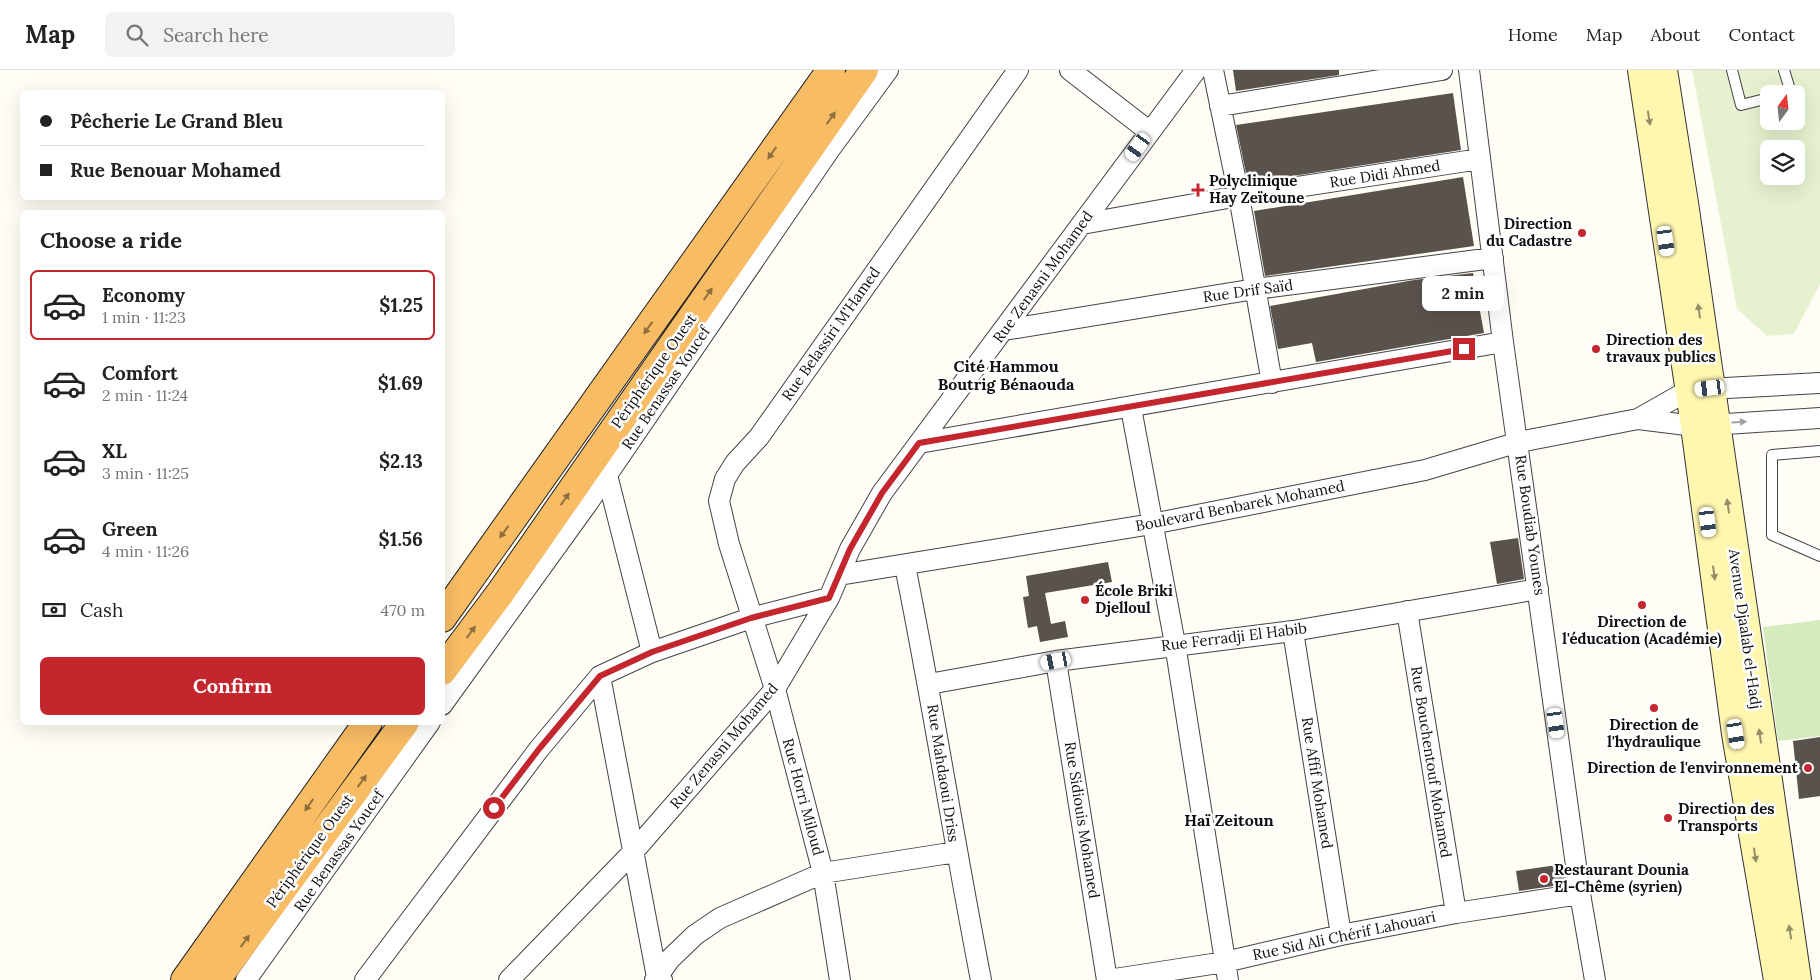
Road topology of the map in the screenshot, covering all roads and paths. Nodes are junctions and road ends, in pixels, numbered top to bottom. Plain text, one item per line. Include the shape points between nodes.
1 (831, 70) edge
2 (864, 70) edge
3 (888, 70) edge
4 (1018, 70) edge
5 (1196, 70) edge
6 (1213, 70) edge
7 (1442, 70) edge
8 (1469, 70) edge
9 (1642, 70) edge
10 (1663, 70) edge
11 (1732, 70) edge
12 (1784, 70) edge
13 (1078, 72) edge
14 (1789, 85) edge
15 (1760, 100) edge
16 (1220, 106) junction
17 (1150, 132) junction
18 (1480, 159) junction
19 (1239, 196) junction
20 (1082, 224) junction
21 (1493, 258) junction
22 (1255, 290) junction
23 (1004, 330) junction
24 (1503, 342) junction
25 (1272, 383) junction
26 (1820, 383) edge
27 (1700, 389) junction
28 (1131, 408) junction
29 (1820, 418) edge
30 (1638, 419) junction
31 (1706, 425) junction
32 (1519, 442) junction
33 (919, 443) junction
34 (1820, 451) edge
35 (607, 475) junction
36 (1152, 524) junction
37 (1820, 556) edge
38 (905, 566) junction
39 (839, 575) junction
40 (1538, 589) junction
41 (829, 598) junction
42 (1408, 611) junction
43 (445, 614) edge
44 (751, 618) junction
45 (1293, 631) junction
46 (1175, 644) junction
47 (652, 652) junction
48 (1056, 661) junction
49 (445, 667) edge
50 (600, 676) junction
51 (929, 684) junction
52 (775, 689) junction
53 (445, 701) edge
54 (366, 725) edge
55 (403, 725) edge
56 (428, 725) edge
57 (634, 851) junction
58 (956, 852) junction
59 (823, 873) junction
60 (1580, 894) junction
61 (1456, 913) junction
62 (1341, 935) junction
63 (1227, 971) edge
64 (658, 979) edge
65 (185, 980) edge
66 (216, 980) edge
67 (246, 980) edge
68 (365, 980) edge
69 (509, 980) edge
70 (840, 980) edge
71 (981, 980) edge
72 (1107, 980) edge
73 (1595, 980) edge
74 (1778, 980) edge
75 (1797, 980) edge

1 -> 43 highway, Périphérique Ouest
49 -> 2 highway, Périphérique Ouest
3 - 35 street, Rue Benassas Youcef via 830,149
4 - 44 street, Rue Belassiri M'Hamed via 759,437 725,479 720,501
5 - 17 street, Rue Zenasni Mohamed
6 - 16 street
7 - 16 street
8 - 18 street, Rue Boudiab Younes
9 -> 27 main road, Avenue Djaalab el-Hadj
27 -> 10 main road, Avenue Djaalab el-Hadj via 1684,203
11 - 15 lane via 1741,105
12 - 14 lane
13 - 17 street
16 - 19 street
17 - 20 street, Rue Zenasni Mohamed
18 - 19 street, Rue Didi Ahmed
18 - 21 street, Rue Boudiab Younes
19 - 20 street, Rue Didi Ahmed
19 - 22 street
20 - 23 street, Rue Zenasni Mohamed
21 - 22 street, Rue Drif Saïd
21 - 24 street, Rue Boudiab Younes
22 - 23 street, Rue Drif Saïd
22 - 25 street
23 - 33 street, Rue Zenasni Mohamed
24 - 25 street
24 - 32 street, Rue Boudiab Younes
25 - 28 street
26 - 27 street, Boulevard Benbarek Mohamed
27 - 30 street, Boulevard Benbarek Mohamed
27 - 31 main road, Avenue Djaalab el-Hadj
28 - 33 street
28 - 36 street
31 -> 29 street, Boulevard Benbarek Mohamed
30 - 31 street, Boulevard Benbarek Mohamed
30 - 32 street, Boulevard Benbarek Mohamed
31 -> 74 main road, Avenue Djaalab el-Hadj via 1736,734
75 -> 31 main road, Avenue Djaalab el-Hadj
32 - 36 street, Boulevard Benbarek Mohamed via 1425,470
32 - 40 street, Rue Boudiab Younes
33 - 39 street, Rue Zenasni Mohamed via 882,493
34 - 37 lane via 1772,455 1772,535
35 - 47 street
35 - 53 street, Rue Benassas Youcef
36 - 38 street, Boulevard Benbarek Mohamed
36 - 46 street
38 - 39 street, Boulevard Benbarek Mohamed
38 - 51 street, Rue Mahdaoui Driss
39 - 41 street, Rue Zenasni Mohamed
40 - 42 street, Rue Ferradji El Habib
40 - 60 street, Rue Boudiab Younes
41 - 44 street
41 - 52 street, Rue Zenasni Mohamed
42 - 45 street, Rue Ferradji El Habib
42 - 61 street, Rue Bouchentouf Mohamed
44 - 47 street
44 - 52 street, Rue Horri Miloud
45 - 46 street, Rue Ferradji El Habib
45 - 62 street, Rue Affif Mohamed
46 - 48 street, Rue Ferradji El Habib
46 - 63 street
47 - 50 street
48 - 51 street, Rue Ferradji El Habib
48 - 72 street, Rue Sidiouis Mohamed
50 - 57 street
50 - 68 street via 539,749
51 - 58 street, Rue Mahdaoui Driss
52 - 57 street, Rue Zenasni Mohamed
52 - 59 street, Rue Horri Miloud
54 -> 65 highway, Périphérique Ouest
66 -> 55 highway, Périphérique Ouest
56 - 67 street, Rue Benassas Youcef
57 - 64 street
57 - 69 street, Rue Zenasni Mohamed
58 - 59 street
58 - 71 street, Rue Mahdaoui Driss
59 - 64 street via 720,918 695,935 670,959
59 - 70 street, Rue Horri Miloud
60 - 61 street, Rue Sid Ali Chérif Lahouari
60 - 73 street, Rue Boudiab Younes
61 - 62 street, Rue Sid Ali Chérif Lahouari
62 - 63 street, Rue Sid Ali Chérif Lahouari
63 - 72 street, Rue Sid Ali Chérif Lahouari

